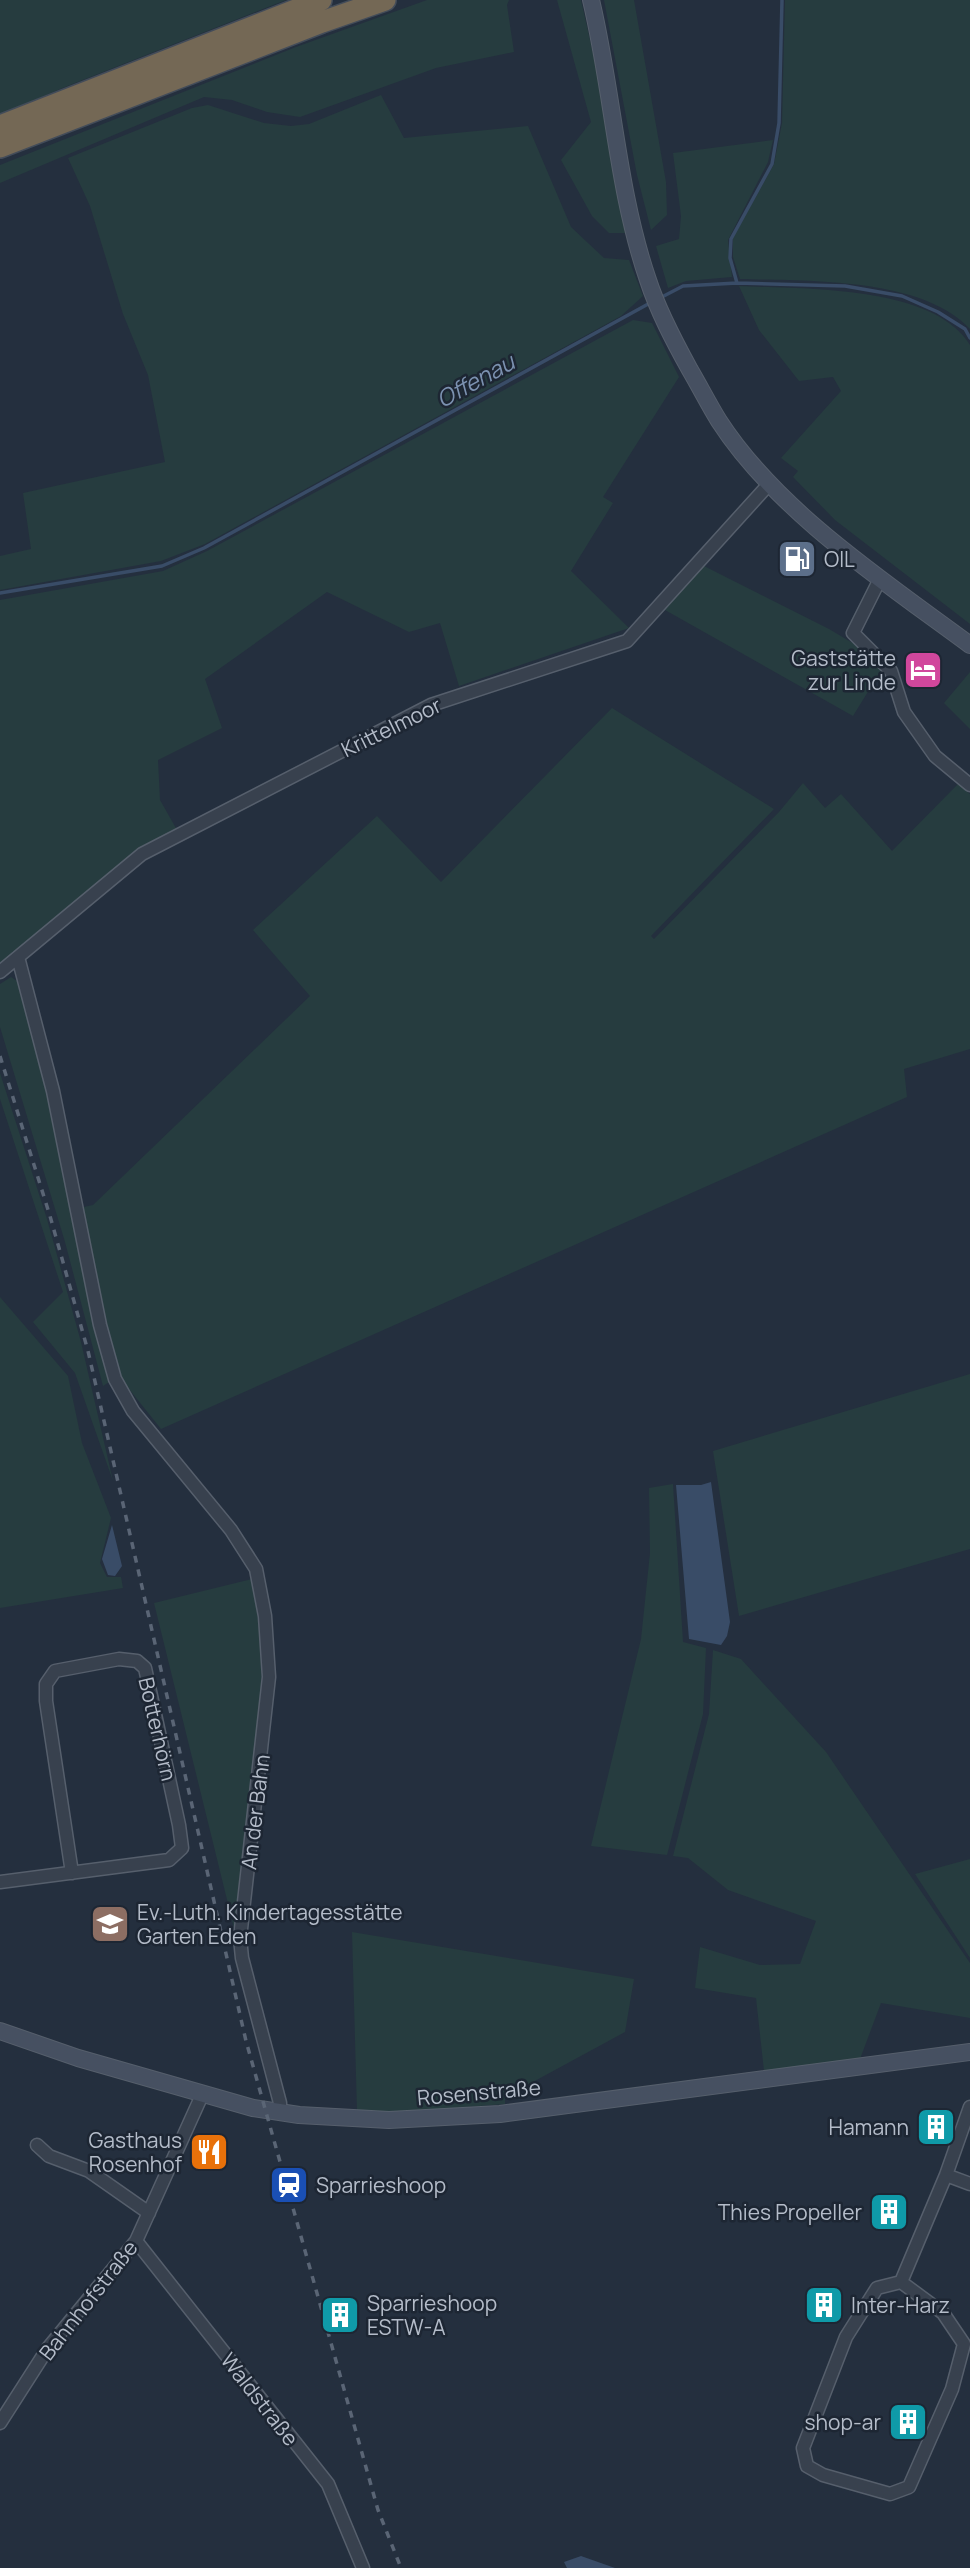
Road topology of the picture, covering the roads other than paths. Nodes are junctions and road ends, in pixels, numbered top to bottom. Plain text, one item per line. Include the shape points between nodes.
1 (321, 0) edge
2 (385, 0) edge
3 (591, 0) edge
4 (0, 126) edge
5 (0, 147) edge
6 (770, 483) junction
7 (880, 579) junction
8 (970, 645) edge
9 (970, 785) edge
10 (19, 957) junction
11 (0, 972) edge
12 (72, 1873) junction
13 (0, 1882) edge
14 (0, 2031) edge
15 (970, 2052) edge
16 (202, 2095) junction
17 (970, 2106) edge
18 (280, 2113) junction
19 (37, 2145) dead end
20 (946, 2175) junction
21 (970, 2183) edge
22 (149, 2213) junction
23 (136, 2241) junction
24 (901, 2282) junction
25 (2, 2418) edge
26 (363, 2568) edge

1 - 4 highway
2 - 5 highway
3 - 6 main road via 647,279 678,349 720,422
6 - 7 main road
6 - 10 street, Krittelmoor via 627,641 431,705 142,853
7 - 8 main road
7 - 9 street via 853,633 891,671 904,712 935,756
10 - 11 street, Krittelmoor
10 - 18 street, An der Bahn via 115,1379 133,1411 231,1530 256,1569 270,1677 240,1938
12 - 12 street, Botterhörn via 169,1860 182,1848 145,1668 137,1661 119,1659 55,1671 46,1684
12 - 13 street, Botterhörn
14 - 16 main road, Rosenstraße
15 - 18 main road, Rosenstraße via 500,2113 389,2120
16 - 18 main road, Rosenstraße
16 - 22 street, Bahnhofstraße
17 - 20 street
19 - 22 street via 49,2156 89,2171
20 - 21 street
20 - 24 street
22 - 23 street, Bahnhofstraße
23 - 25 street, Bahnhofstraße via 48,2348
23 - 26 street, Waldstraße via 328,2484
24 - 24 street via 877,2288 846,2337 803,2448 807,2466 823,2475 890,2494 909,2487 952,2389 964,2344 943,2313

